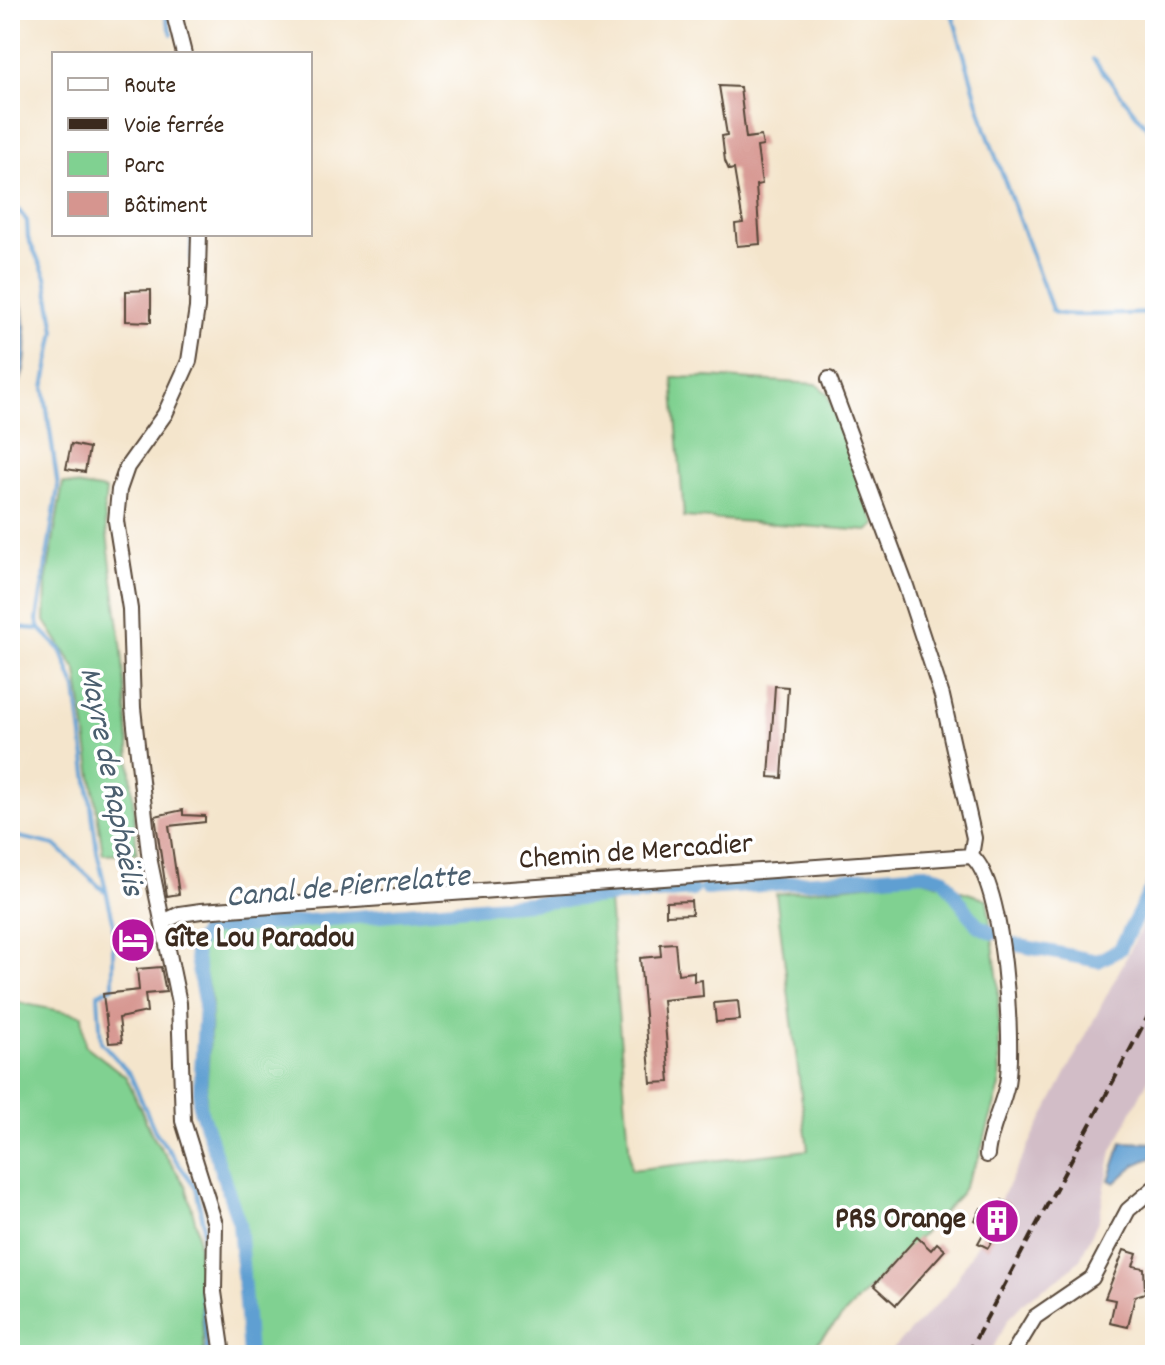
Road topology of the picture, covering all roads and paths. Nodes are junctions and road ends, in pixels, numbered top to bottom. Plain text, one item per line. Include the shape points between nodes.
1 (173, 10) edge
2 (184, 52) edge
3 (199, 236) edge
4 (829, 379) dead end
5 (971, 856) junction
6 (163, 922) junction
7 (987, 1155) dead end
8 (1155, 1187) edge
9 (223, 1355) edge
10 (1012, 1355) edge

1 - 2 street
3 - 6 street via 189,361 165,414 127,467 116,521 130,609 133,708 147,833
4 - 5 street via 942,696 974,838
5 - 6 street, Chemin de Mercadier via 201,911
5 - 7 street via 989,889 1010,1014 1007,1082
6 - 9 street via 179,1003 183,1121 215,1224 214,1292
8 - 10 street via 1128,1210 1092,1278 1035,1317

